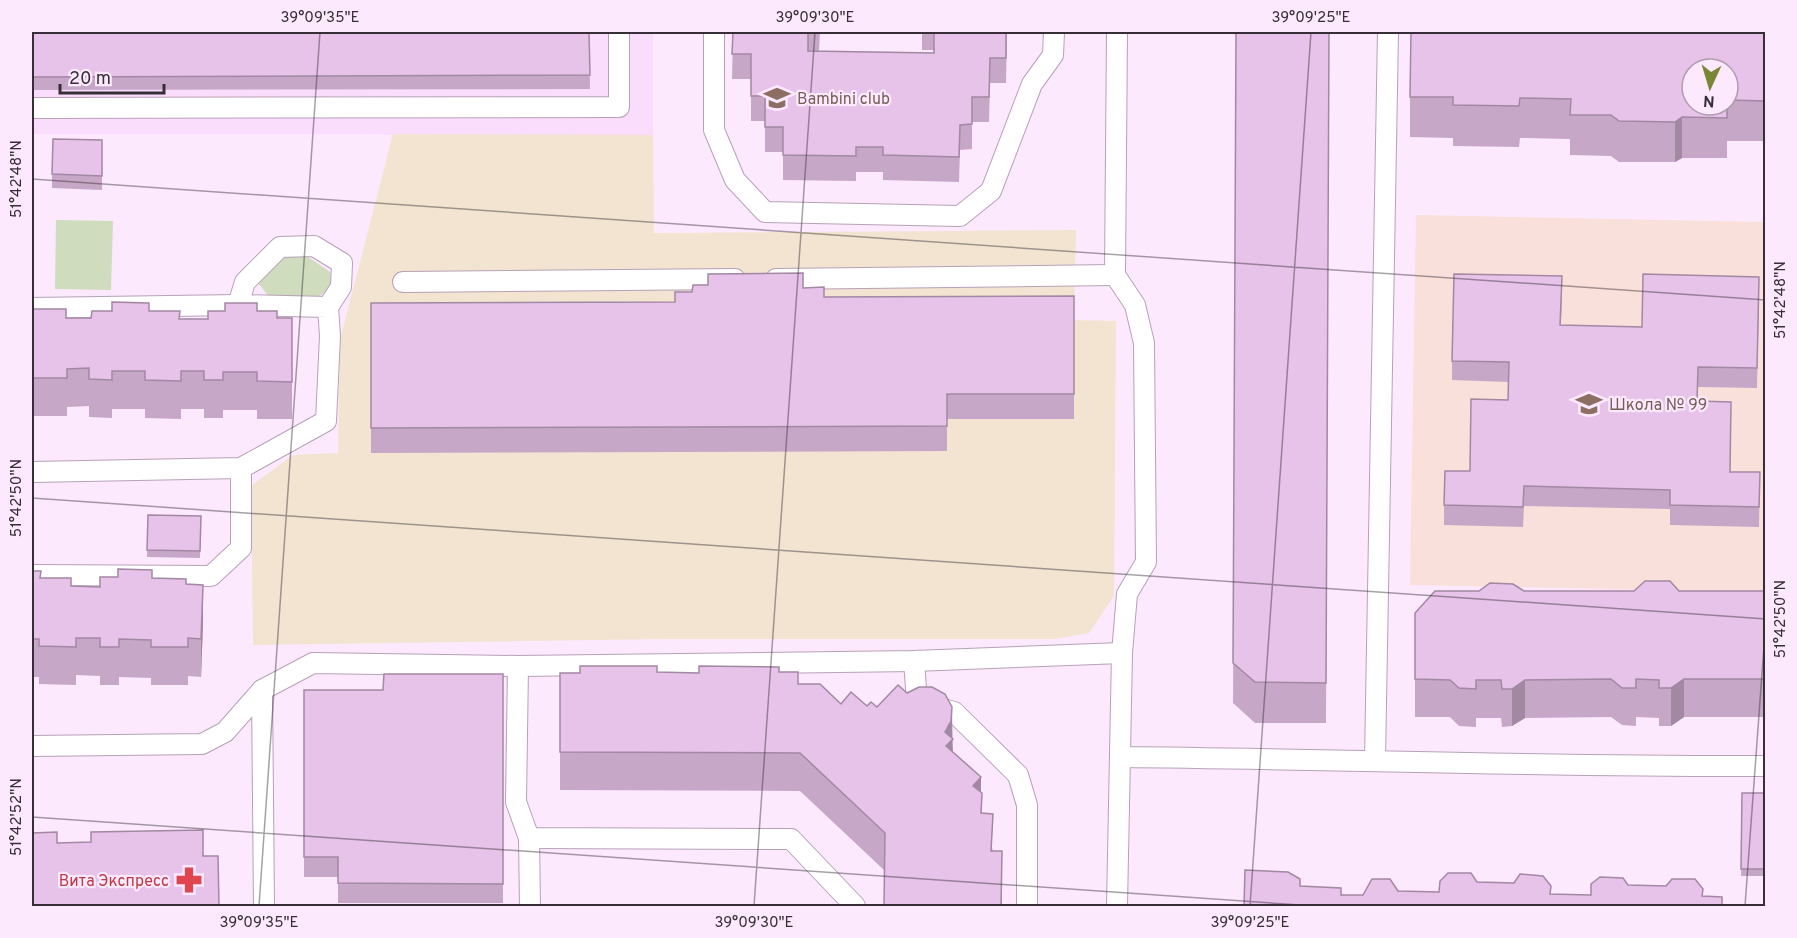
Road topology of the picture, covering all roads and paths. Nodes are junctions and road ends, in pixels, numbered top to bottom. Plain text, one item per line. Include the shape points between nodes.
1 (619, 32) edge
2 (714, 32) edge
3 (1053, 32) edge
4 (1117, 32) edge
5 (1388, 32) edge
6 (32, 108) edge
7 (1115, 275) junction
8 (403, 282) dead end
9 (238, 305) junction
10 (328, 307) junction
11 (32, 308) edge
12 (241, 468) junction
13 (32, 472) edge
14 (32, 575) edge
15 (1122, 653) junction
16 (914, 660) junction
17 (518, 666) junction
18 (262, 690) junction
19 (32, 746) edge
20 (1120, 757) junction
21 (1375, 759) junction
22 (1766, 766) edge
23 (529, 838) junction
24 (264, 906) edge
25 (530, 906) edge
26 (855, 906) edge
27 (1027, 906) edge
28 (1117, 906) edge

1 - 6 lane via 619,107
2 - 3 lane via 714,130 735,180 765,212 960,216 991,191 1032,84 1053,55
4 - 7 lane
5 - 21 lane
7 - 8 lane
7 - 15 lane via 1135,305 1144,343 1146,562 1127,594
9 - 10 lane
9 - 10 lane via 245,282 280,247 314,246 342,263 341,287
9 - 11 lane
10 - 12 lane via 326,421
12 - 13 lane
12 - 14 lane via 241,548 211,576
15 - 16 lane
15 - 20 lane
16 - 17 lane
16 - 27 lane via 917,702 954,712 1018,775 1027,804
17 - 18 lane via 313,663
17 - 23 lane via 516,802
18 - 19 lane via 225,732 202,744
18 - 24 lane
20 - 21 lane
20 - 28 lane
21 - 22 lane via 1509,765
23 - 25 lane
23 - 26 lane via 791,838

